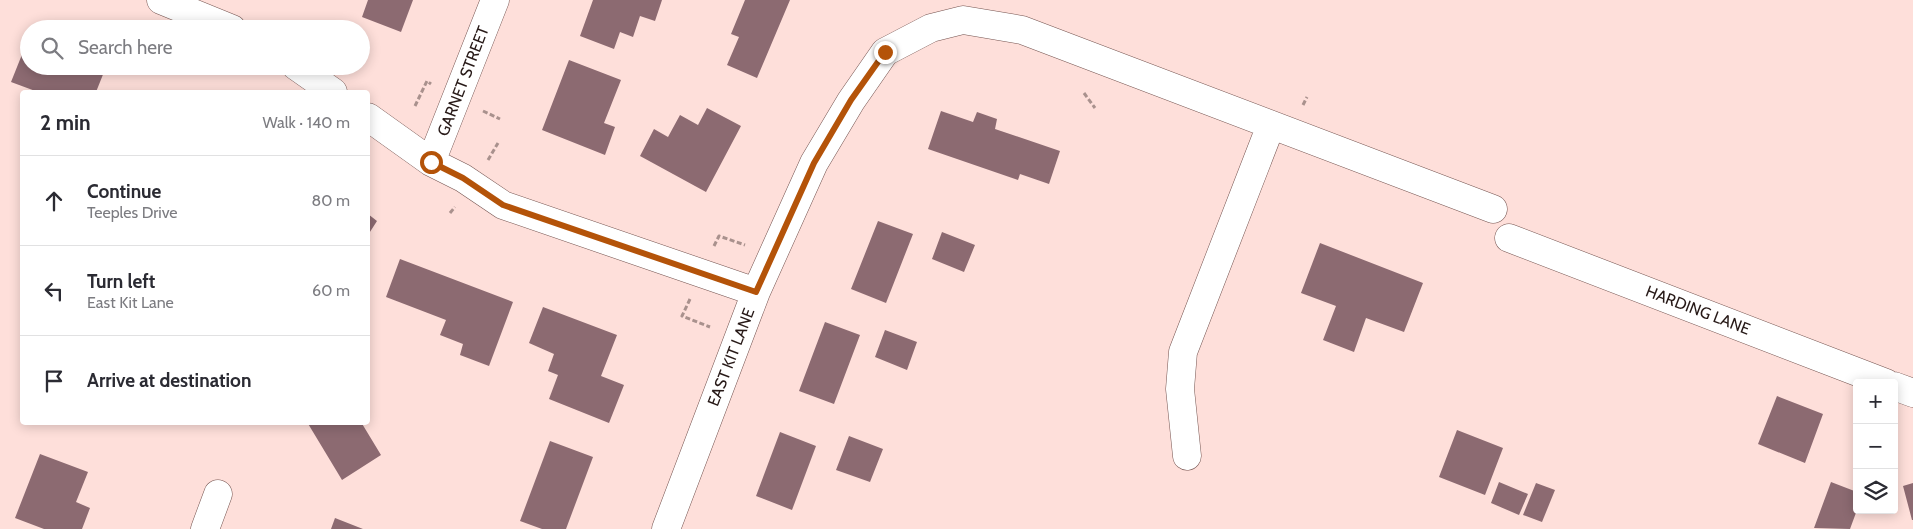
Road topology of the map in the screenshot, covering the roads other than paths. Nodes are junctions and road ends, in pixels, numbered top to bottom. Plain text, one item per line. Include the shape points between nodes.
1 (161, 0) edge
2 (495, 0) edge
3 (210, 20) edge
4 (309, 75) edge
5 (330, 90) edge
6 (370, 118) edge
7 (1271, 125) junction
8 (431, 162) junction
9 (1493, 209) dead end
10 (1509, 238) dead end
11 (756, 292) junction
12 (1876, 379) edge
13 (1898, 387) edge
14 (1913, 393) edge
15 (1187, 456) dead end
16 (218, 494) dead end
17 (205, 529) edge
18 (666, 529) edge

1 - 3 street
2 - 8 street, GARNET STREET
4 - 5 street
6 - 8 street
7 - 9 street, EAST KIT LANE
7 - 11 street, EAST KIT LANE via 1022,30 962,20 931,28 885,52 851,100 814,163
7 - 15 street via 1183,352 1180,388
8 - 11 street via 463,178 503,205
10 - 12 street, HARDING LANE
11 - 18 street, EAST KIT LANE
13 - 14 street
16 - 17 street

